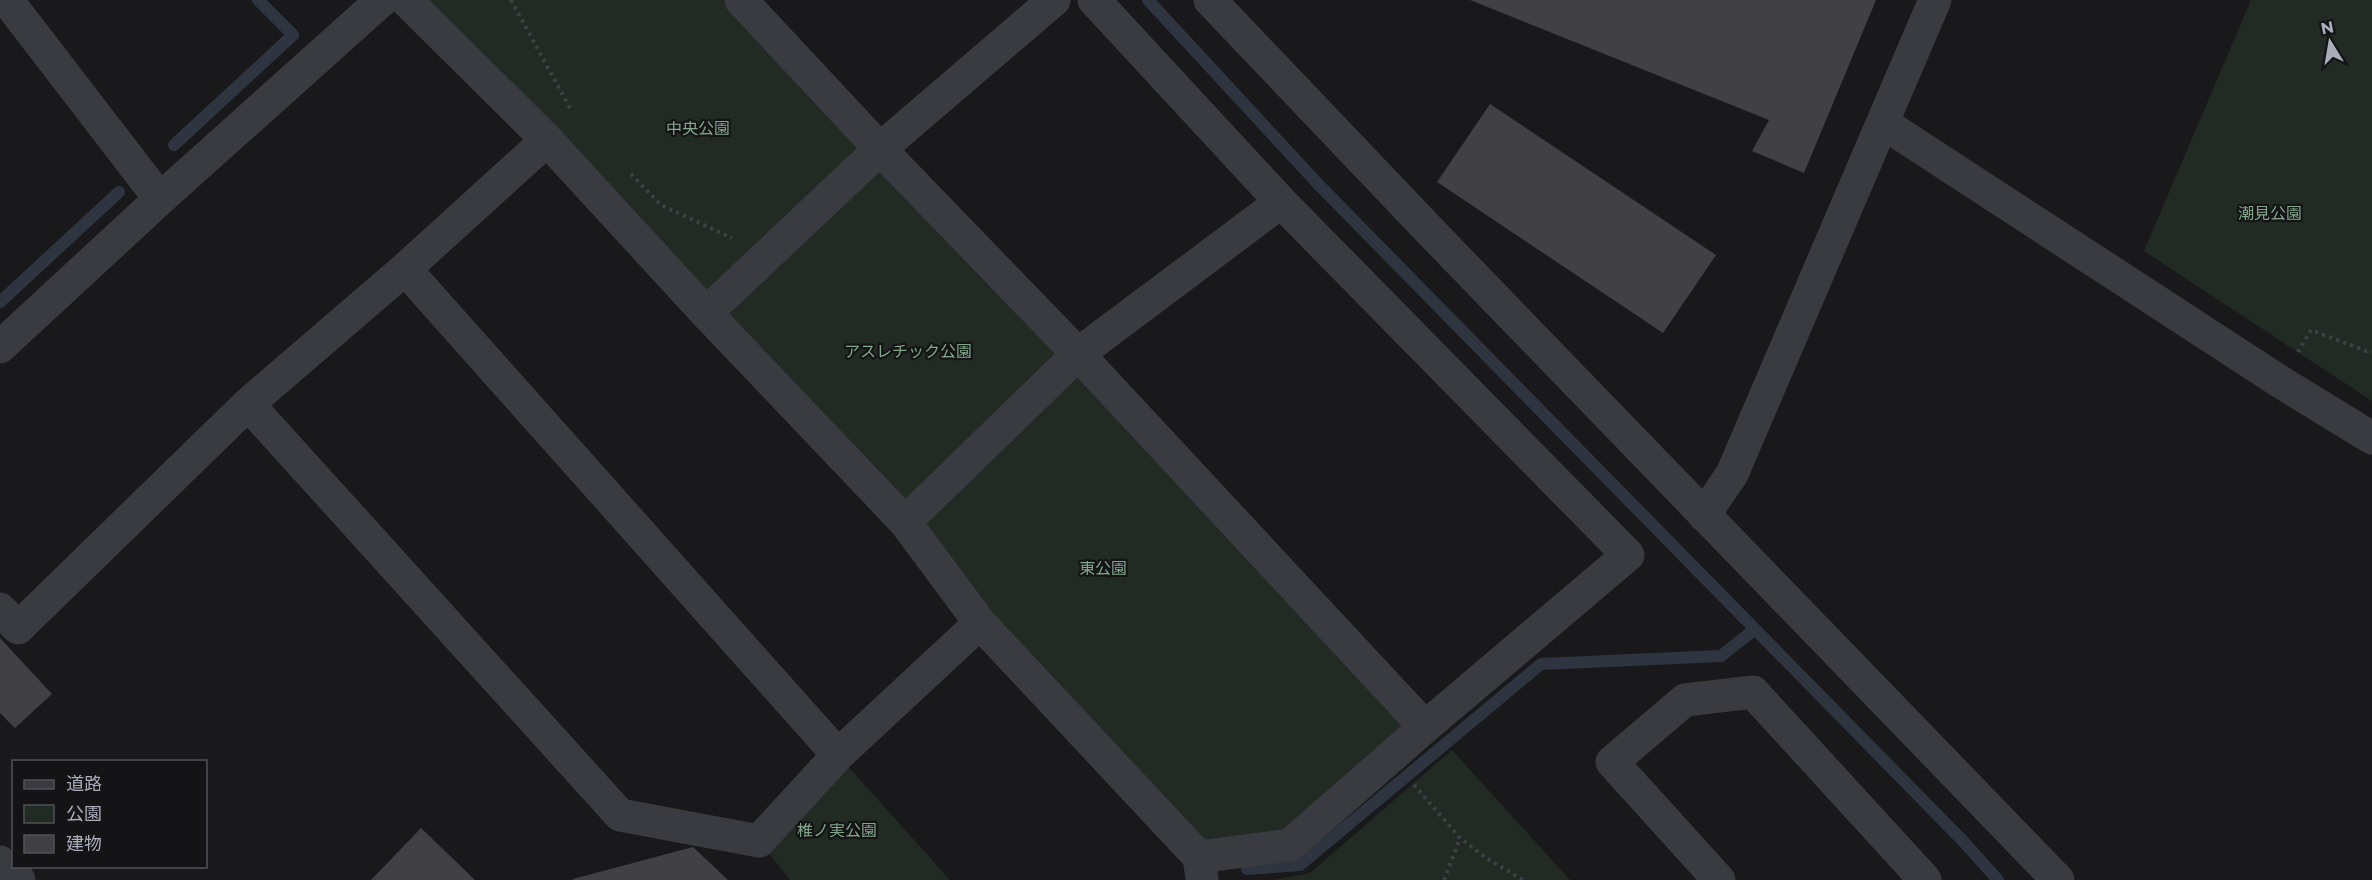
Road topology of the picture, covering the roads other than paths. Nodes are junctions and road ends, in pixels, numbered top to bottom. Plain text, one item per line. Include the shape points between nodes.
1 (7, 0) edge
2 (382, 0) edge
3 (406, 0) edge
4 (741, 0) edge
5 (1054, 0) edge
6 (1094, 0) edge
7 (1210, 0) edge
8 (1935, 0) edge
9 (1882, 123) junction
10 (547, 140) junction
11 (880, 149) junction
12 (160, 199) junction
13 (1281, 202) junction
14 (405, 269) junction
15 (706, 314) junction
16 (0, 346) edge
17 (1078, 354) junction
18 (248, 404) junction
19 (2372, 438) edge
20 (1704, 515) junction
21 (905, 522) junction
22 (0, 609) edge
23 (980, 623) junction
24 (1425, 727) junction
25 (838, 754) junction
26 (0, 862) edge
27 (1201, 869) edge
28 (19, 880) edge
29 (1719, 880) edge
30 (1925, 880) edge
31 (2058, 880) edge

1 - 12 street
2 - 12 street
3 - 10 street
4 - 11 street
5 - 11 street
6 - 13 street
7 - 20 street
8 - 9 street
9 - 19 street
9 - 20 street via 1732,474
10 - 14 street
10 - 15 street
11 - 15 street
11 - 17 street
12 - 16 street
13 - 17 street
13 - 24 street via 1628,555
14 - 18 street
14 - 25 street
15 - 21 street
17 - 21 street
17 - 24 street
18 - 22 street via 18,628
18 - 25 street via 620,815 759,842
20 - 31 street
21 - 23 street
23 - 25 street
23 - 27 street
24 - 27 street via 1290,845
26 - 28 street
29 - 30 street via 1612,762 1685,700 1753,692

